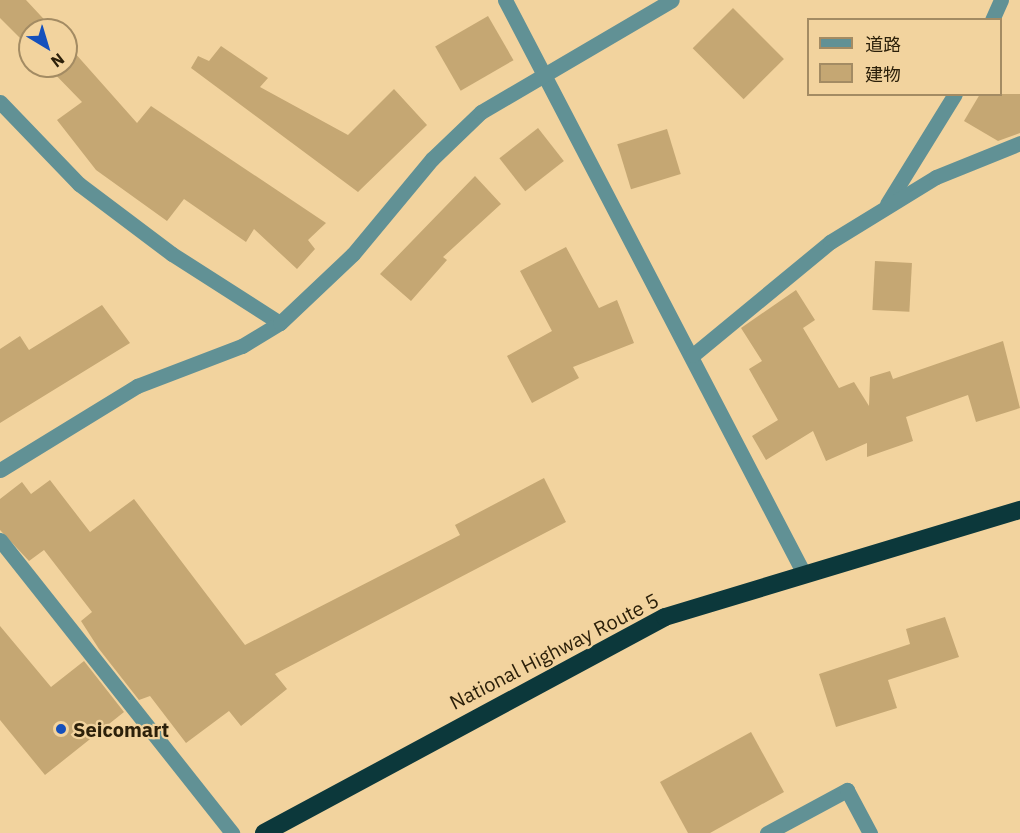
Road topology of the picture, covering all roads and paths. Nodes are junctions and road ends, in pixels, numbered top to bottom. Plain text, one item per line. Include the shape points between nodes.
1 (505, 0) edge
2 (672, 0) edge
3 (1001, 0) edge
4 (993, 18) edge
5 (547, 75) junction
6 (954, 96) edge
7 (0, 102) edge
8 (1020, 143) edge
9 (885, 207) junction
10 (280, 323) junction
11 (693, 355) junction
12 (0, 470) edge
13 (1020, 510) edge
14 (0, 540) edge
15 (804, 574) junction
16 (232, 833) edge
17 (264, 833) edge
18 (767, 833) edge
19 (870, 833) edge

1 - 5 street
2 - 5 street
3 - 4 street
5 - 10 street via 481,112 432,159 353,254
5 - 11 street via 622,228
6 - 9 street
7 - 10 street via 79,184 172,254
8 - 9 street via 936,177
9 - 11 street via 830,242
10 - 12 street via 242,346 127,392
11 - 15 street
13 - 15 highway, National Highway Route 5
14 - 16 street
15 - 17 highway, National Highway Route 5 via 665,617
18 - 19 street via 847,790

